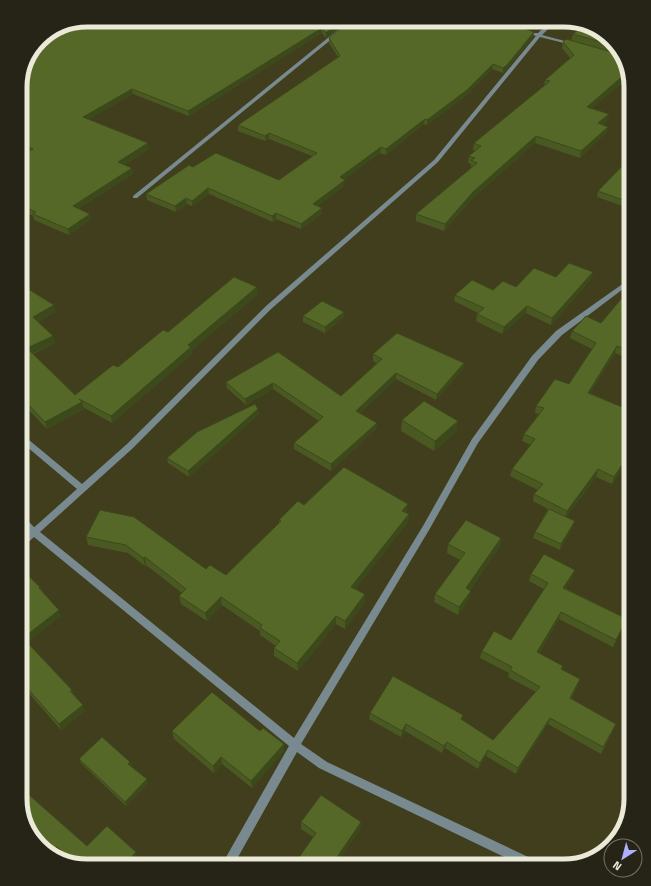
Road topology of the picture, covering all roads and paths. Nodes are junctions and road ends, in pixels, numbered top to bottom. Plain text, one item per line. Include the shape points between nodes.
1 (344, 27) edge
2 (548, 27) edge
3 (532, 33) edge
4 (539, 35) junction
5 (578, 46) edge
6 (135, 197) dead end
7 (624, 285) edge
8 (27, 443) edge
9 (82, 489) junction
10 (27, 525) edge
11 (34, 532) junction
12 (27, 538) edge
13 (295, 745) junction
14 (231, 859) edge
15 (520, 859) edge

1 - 6 street
2 - 4 street
3 - 4 street
4 - 5 street
4 - 9 street via 436,161 268,308 130,446
7 - 13 street via 559,333 535,358 479,435
8 - 9 street
9 - 11 street
10 - 11 street
11 - 12 street
11 - 13 street
13 - 14 street
13 - 15 street via 323,765

